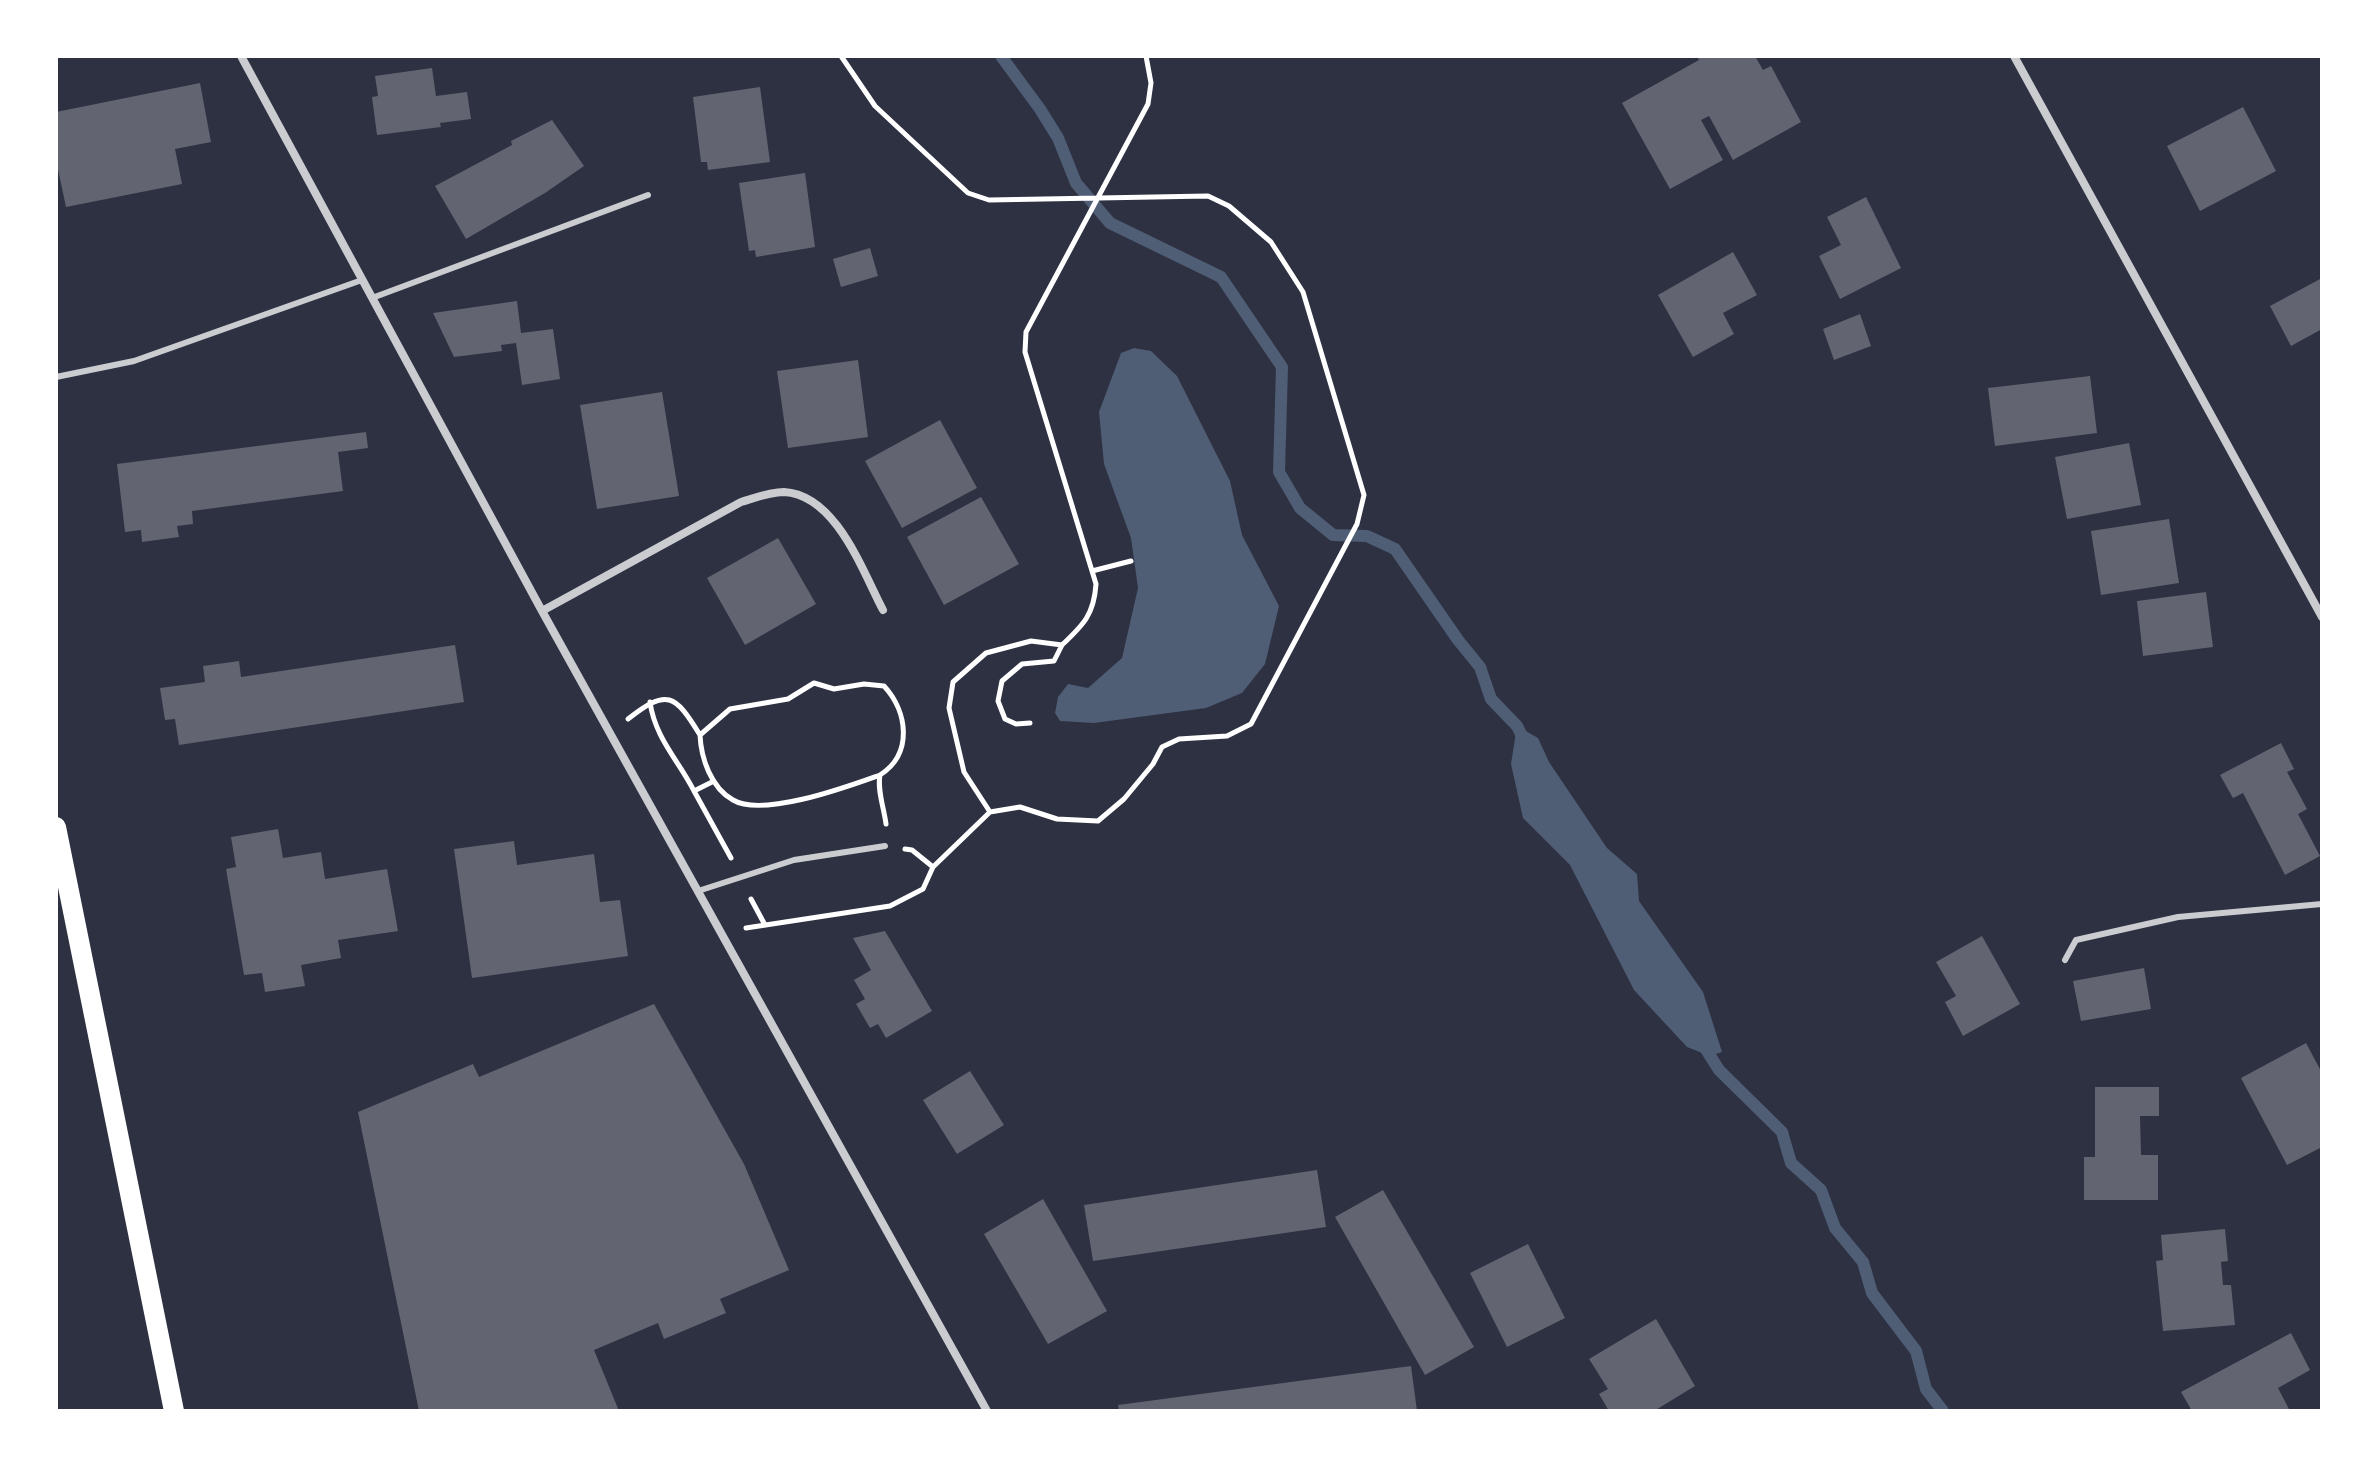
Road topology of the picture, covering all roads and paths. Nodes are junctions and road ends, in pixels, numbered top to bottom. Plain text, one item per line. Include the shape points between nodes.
1 (241, 56) edge
2 (841, 56) edge
3 (1146, 56) edge
4 (2017, 57) edge
5 (648, 195) dead end
6 (1096, 198) junction
7 (362, 280) junction
8 (372, 298) junction
9 (56, 377) edge
10 (1131, 561) dead end
11 (1092, 571) junction
12 (883, 610) dead end
13 (542, 611) junction
14 (2322, 617) edge
15 (1062, 645) junction
16 (650, 701) junction
17 (1030, 723) dead end
18 (610, 733) junction
19 (700, 735) junction
20 (880, 775) junction
21 (714, 781) junction
22 (694, 791) junction
23 (990, 812) junction
24 (56, 827) edge
25 (885, 846) junction
26 (933, 867) junction
27 (741, 878) junction
28 (698, 891) junction
29 (2322, 904) edge
30 (765, 925) junction
31 (721, 932) junction
32 (2065, 960) dead end
33 (174, 1411) edge
34 (987, 1411) edge

1 - 7 street
2 - 6 path via 875,106 968,193 989,200
3 - 6 path via 1148,104
4 - 14 street
5 - 8 lane
6 - 11 path via 1026,332 1025,352
6 - 23 path via 1208,196 1229,206 1271,242 1303,292 1364,495 1357,524 1251,724 1227,736 1179,739 1162,747 1124,799 1098,821 1057,819 1020,807
7 - 8 street
7 - 9 lane via 134,361
8 - 13 street
10 - 11 path
11 - 15 path via 1095,601 1085,623
12 - 13 street via 836,523 822,507 785,492 741,502
13 - 18 street
15 - 17 path via 1054,661 1022,664 1002,681 998,701 1005,719
15 - 23 path via 1031,641 986,653 953,682 949,708 964,772
16 - 18 path
16 - 19 path via 660,698 677,704
16 - 22 path via 667,750
18 - 28 street
19 - 20 path via 730,709 788,699 814,683 834,689 884,686 902,713 904,734 892,768
19 - 21 path
20 - 21 path via 782,803 733,801
20 - 25 path
21 - 22 path
22 - 27 path
23 - 26 path
24 - 33 main road
25 - 26 path via 912,850
25 - 27 lane via 794,860
26 - 30 path via 923,889 890,906
27 - 28 lane
27 - 30 path
28 - 31 street
29 - 32 lane via 2178,917 2076,940
30 - 31 path
31 - 34 street

